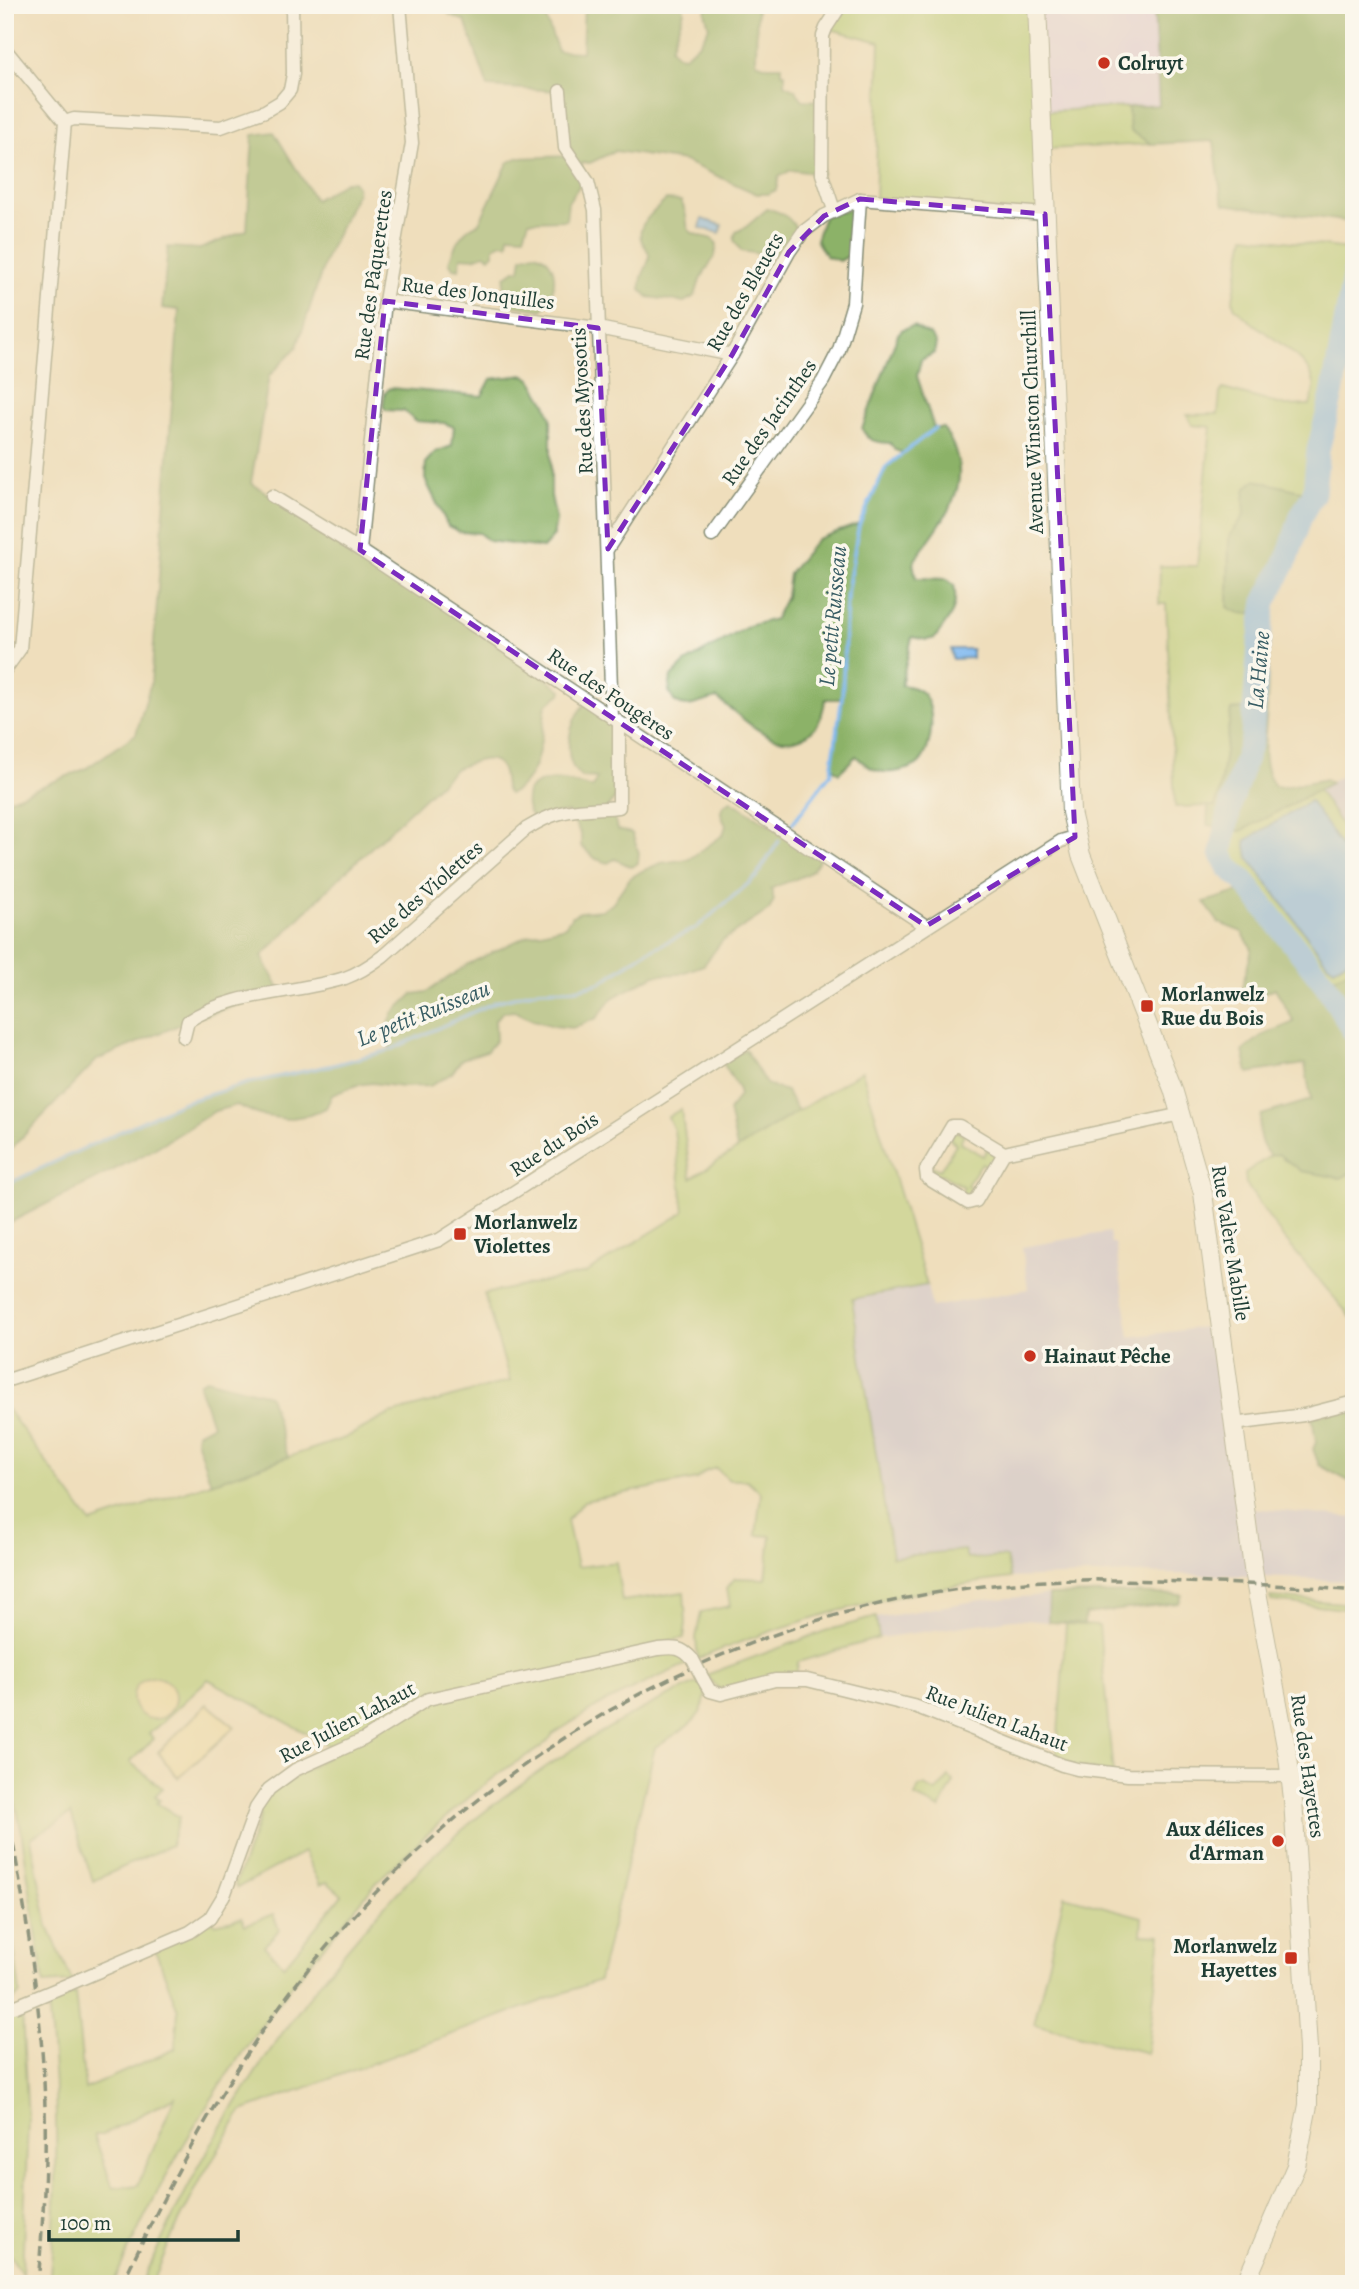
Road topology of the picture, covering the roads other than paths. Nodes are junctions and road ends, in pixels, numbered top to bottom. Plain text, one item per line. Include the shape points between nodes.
1 (292, 5) edge
2 (400, 5) edge
3 (841, 5) edge
4 (1037, 5) edge
5 (5, 50) edge
6 (560, 91) dead end
7 (65, 121) junction
8 (860, 199) junction
9 (834, 210) junction
10 (1045, 214) junction
11 (386, 301) junction
12 (597, 328) junction
13 (732, 355) junction
14 (272, 496) dead end
15 (712, 536) dead end
16 (608, 549) junction
17 (360, 550) junction
18 (5, 670) edge
19 (616, 720) junction
20 (1075, 836) junction
21 (926, 926) junction
22 (184, 1037) dead end
23 (1181, 1114) junction
24 (1004, 1153) junction
25 (5, 1381) edge
26 (1354, 1402) edge
27 (1234, 1424) junction
28 (1257, 1592) joint
29 (1290, 1776) junction
30 (10, 2009) edge
31 (1248, 2278) edge

1 - 7 street via 290,90 265,111 221,127
2 - 11 street, Rue des Pâquerettes via 412,143
3 - 9 street via 823,36 822,174
4 - 10 street, Avenue Winston Churchill
5 - 7 street
6 - 12 street, Rue des Myosotis via 565,148 588,182 594,202
7 - 18 street via 20,649
8 - 9 street, Rue des Bleuets
8 - 10 street, Rue des Bleuets
8 - 15 street, Rue des Jacinthes via 853,303 839,351 823,381
9 - 13 street, Rue des Bleuets via 799,235
10 - 20 street, Avenue Winston Churchill
11 - 12 street, Rue des Jonquilles
11 - 17 street, Rue des Pâquerettes
12 - 13 street, Rue des Jonquilles
12 - 16 street, Rue des Myosotis
13 - 16 street, Rue des Bleuets
14 - 17 street, Rue des Fougères
16 - 19 street, Rue des Myosotis
17 - 19 street, Rue des Fougères
19 - 21 street, Rue des Fougères
19 - 22 street, Rue des Violettes via 619,807 556,814 526,828 363,970 347,978 204,1010 188,1021
20 - 21 street, Rue du Bois
20 - 23 street, Rue Valère Mabille
21 - 25 street, Rue du Bois via 439,1240
23 - 24 street
23 - 27 street, Rue Valère Mabille via 1205,1200
24 - 24 street via 976,1201 968,1203 927,1178 926,1170 952,1126
26 - 27 street via 1304,1415
27 - 28 street, Rue Valère Mabille
28 - 29 street, Rue des Hayettes
29 - 30 street, Rue Julien Lahaut, bridge via 1093,1772 1062,1765 917,1707 807,1680 775,1680 721,1695 710,1691 683,1649 658,1649 421,1701 374,1733 295,1770 269,1789 256,1808 225,1894 210,1919 190,1932
29 - 31 street, Rue des Hayettes via 1308,2105 1296,2166

